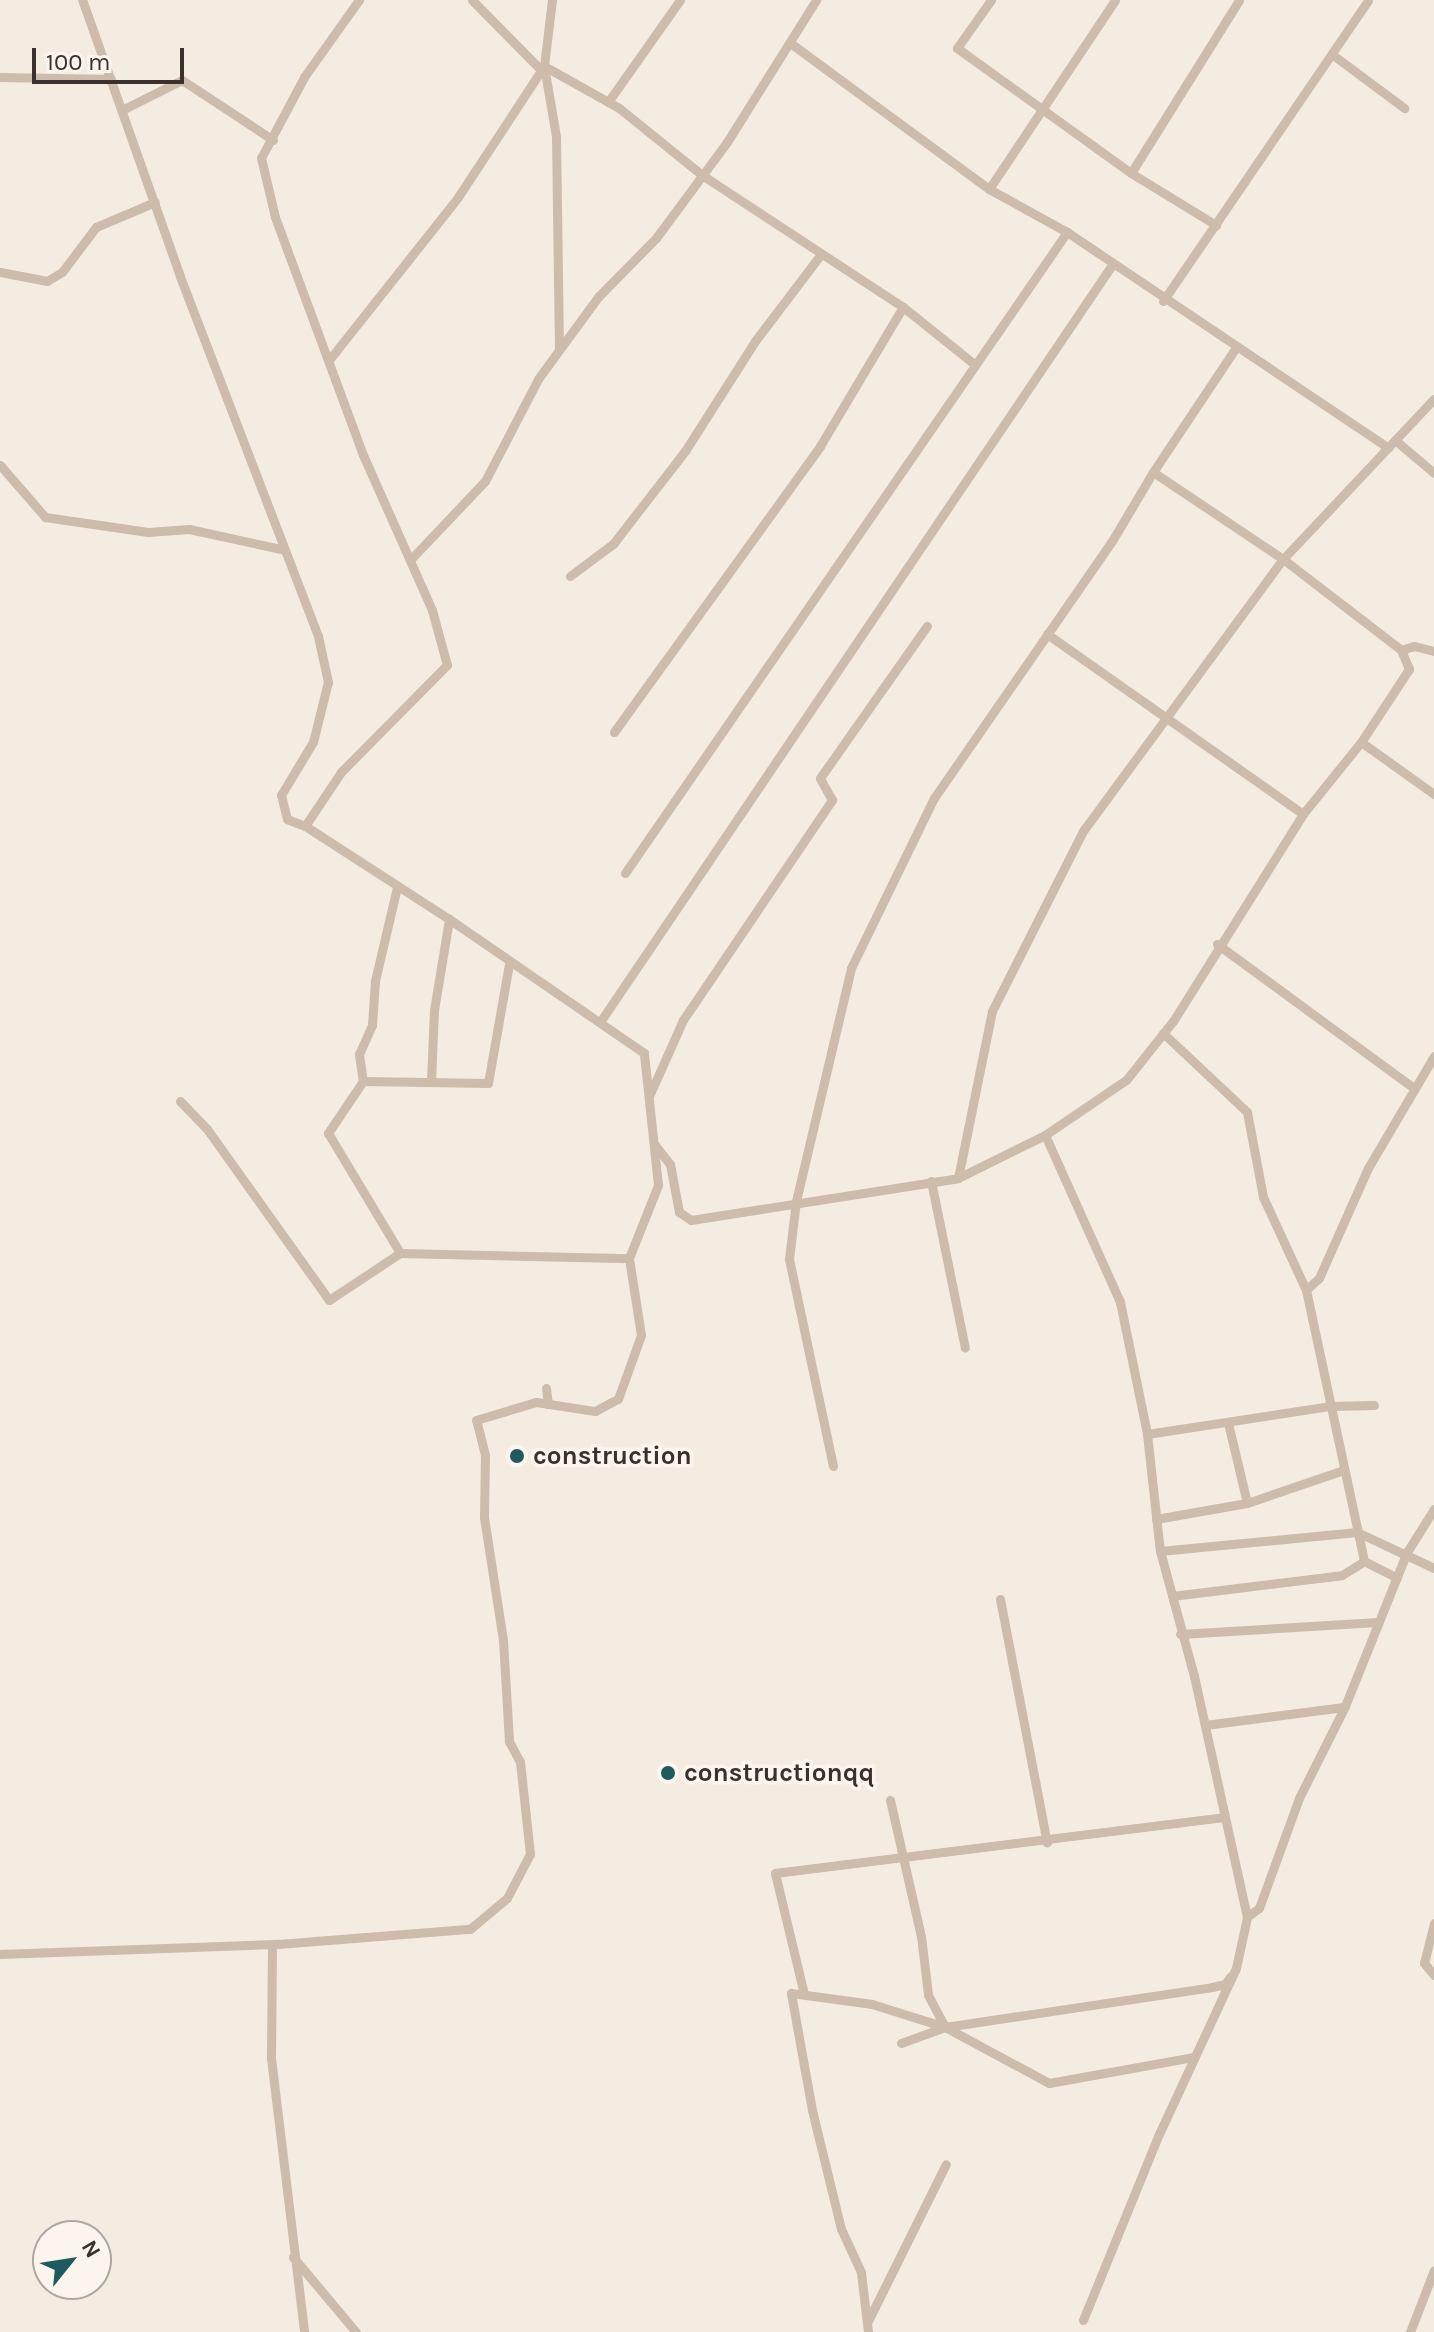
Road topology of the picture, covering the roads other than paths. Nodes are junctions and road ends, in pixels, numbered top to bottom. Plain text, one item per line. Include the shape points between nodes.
1 (82, 0) edge
2 (359, 0) edge
3 (472, 0) edge
4 (552, 0) edge
5 (680, 0) edge
6 (816, 0) edge
7 (991, 0) edge
8 (1115, 0) edge
9 (1239, 0) edge
10 (1368, 0) edge
11 (793, 45) junction
12 (1333, 55) junction
13 (541, 67) junction
14 (0, 77) edge
15 (111, 79) junction
16 (608, 102) junction
17 (1404, 108) dead end
18 (122, 110) junction
19 (1042, 111) junction
20 (273, 140) junction
21 (1131, 173) junction
22 (702, 175) junction
23 (989, 189) junction
24 (155, 202) junction
25 (1216, 225) junction
26 (1067, 232) junction
27 (821, 254) junction
28 (1112, 265) junction
29 (0, 272) edge
30 (1163, 301) junction
31 (903, 307) junction
32 (1235, 349) junction
33 (559, 350) junction
34 (329, 360) junction
35 (973, 363) junction
36 (1434, 399) edge
37 (1391, 444) junction
38 (0, 465) edge
39 (1153, 472) junction
40 (1434, 473) edge
41 (285, 550) junction
42 (411, 559) junction
43 (1283, 559) junction
44 (570, 576) dead end
45 (927, 626) dead end
46 (1047, 634) junction
47 (1401, 650) junction
48 (1434, 651) edge
49 (1164, 717) junction
50 (614, 732) dead end
51 (1361, 742) junction
52 (1434, 794) edge
53 (1303, 814) junction
54 (305, 826) junction
55 (625, 873) dead end
56 (397, 887) junction
57 (449, 919) junction
58 (1217, 944) junction
59 (509, 964) junction
60 (600, 1022) junction
61 (1163, 1033) junction
62 (1434, 1056) edge
63 (363, 1081) junction
64 (431, 1081) junction
65 (1414, 1088) junction
66 (649, 1097) junction
67 (180, 1101) dead end
68 (1045, 1135) junction
69 (655, 1145) junction
70 (958, 1178) junction
71 (931, 1181) junction
72 (796, 1201) junction
73 (400, 1253) junction
74 (629, 1258) junction
75 (1306, 1290) junction
76 (965, 1348) dead end
77 (546, 1388) dead end
78 (548, 1404) junction
79 (1374, 1405) dead end
80 (1331, 1406) junction
81 (1228, 1423) junction
82 (1147, 1434) junction
83 (833, 1466) dead end
84 (1341, 1471) junction
85 (1247, 1503) junction
86 (1434, 1509) edge
87 (1156, 1519) junction
88 (1357, 1532) junction
89 (1160, 1551) junction
90 (1407, 1552) junction
91 (1364, 1561) junction
92 (1434, 1568) edge
93 (1397, 1578) junction
94 (1172, 1596) junction
95 (1000, 1599) dead end
96 (1378, 1622) junction
97 (1180, 1634) junction
98 (1345, 1706) junction
99 (1205, 1725) junction
100 (890, 1800) dead end
101 (1222, 1817) junction
102 (1047, 1842) junction
103 (903, 1854) junction
104 (1247, 1917) junction
105 (1434, 1923) edge
106 (272, 1944) junction
107 (0, 1954) edge
108 (1236, 1968) junction
109 (1434, 1975) edge
110 (804, 1994) junction
111 (945, 2027) junction
112 (901, 2043) dead end
113 (1193, 2057) junction
114 (946, 2164) dead end
115 (293, 2257) junction
116 (1434, 2270) edge
117 (1083, 2320) dead end
118 (867, 2329) edge
119 (304, 2332) edge
120 (356, 2332) edge
121 (1410, 2332) edge

1 - 15 street
2 - 20 street via 304,77
3 - 13 street
4 - 13 street
5 - 16 street
6 - 11 street
7 - 19 street via 957,48
8 - 19 street
9 - 21 street
10 - 12 street
11 - 22 street
11 - 23 street
12 - 17 street
12 - 25 street
13 - 16 street
13 - 33 street via 556,136
13 - 34 street via 458,197
14 - 15 street
15 - 18 street
16 - 22 street
18 - 20 street via 182,80
18 - 24 street
19 - 21 street
19 - 23 street
20 - 34 street via 261,158 275,217
21 - 25 street
22 - 27 street
22 - 33 street via 656,238 598,297
23 - 26 street
24 - 29 street via 96,227 62,272 47,281
24 - 41 street
25 - 30 street
26 - 28 street
26 - 35 street
27 - 31 street
27 - 44 street via 622,532
28 - 30 street
28 - 60 street
30 - 32 street
31 - 35 street
31 - 50 street via 820,446
32 - 37 street
32 - 39 street
33 - 42 street via 485,481
34 - 42 street via 363,455
35 - 55 street via 821,594
36 - 37 street
37 - 40 street
37 - 43 street
38 - 41 street via 45,517 148,532 189,529
39 - 43 street
39 - 46 street
41 - 54 street via 318,636 328,682 313,742 281,795 287,819
42 - 54 street via 447,665 341,772
43 - 47 street
43 - 49 street
45 - 66 street via 820,778 832,800 683,1020
46 - 49 street
46 - 72 street via 934,798 851,968
47 - 48 street via 1414,646
47 - 51 street via 1409,669
49 - 53 street
49 - 70 street via 1083,831 1005,983 982,1047
51 - 52 street
51 - 53 street
53 - 58 street
54 - 56 street
56 - 57 street
56 - 63 street via 375,981 372,1025 359,1054
57 - 59 street
57 - 64 street via 434,1010
58 - 61 street
58 - 65 street
59 - 60 street
59 - 64 street via 488,1083
60 - 66 street via 644,1053
61 - 68 street via 1126,1080
61 - 75 street via 1247,1112 1263,1197
62 - 65 street
63 - 64 street
63 - 73 street via 328,1133
65 - 75 street via 1368,1168 1319,1278
66 - 69 street
67 - 73 street via 222,1149 326,1299
68 - 70 street
68 - 82 street via 1120,1302
69 - 72 street via 670,1164 684,1218
69 - 74 street via 655,1202
70 - 71 street
71 - 72 street
71 - 76 street
72 - 83 street via 789,1259
73 - 74 street
74 - 78 street via 641,1335 618,1399 595,1411
75 - 80 street
77 - 78 street
78 - 106 street via 536,1402 476,1420 485,1455 484,1517 503,1640 509,1741 520,1762 530,1854 507,1898 470,1929
79 - 80 street
80 - 81 street
80 - 84 street
81 - 82 street
81 - 85 street
82 - 87 street
84 - 85 street
84 - 88 street
85 - 87 street
86 - 90 street
87 - 89 street
88 - 89 street
88 - 90 street
88 - 91 street
89 - 94 street
90 - 92 street
90 - 93 street
91 - 93 street
91 - 94 street via 1342,1575
93 - 96 street
94 - 97 street
95 - 102 street
96 - 97 street
96 - 98 street
97 - 99 street
98 - 99 street via 1339,1711
98 - 104 street via 1299,1798 1259,1908
99 - 101 street
100 - 103 street
101 - 102 street
101 - 104 street
102 - 103 street
103 - 110 street via 775,1873
103 - 111 street via 928,1995
104 - 108 street
105 - 109 street via 1424,1963
106 - 107 street
106 - 115 street via 271,2058
108 - 111 street via 1225,1984
108 - 113 street
110 - 111 street via 872,2004
110 - 118 street via 791,1993 812,2110 841,2229 861,2272
111 - 112 street
111 - 113 street via 1049,2083
113 - 117 street
114 - 118 street
115 - 119 street
115 - 120 street
116 - 121 street

